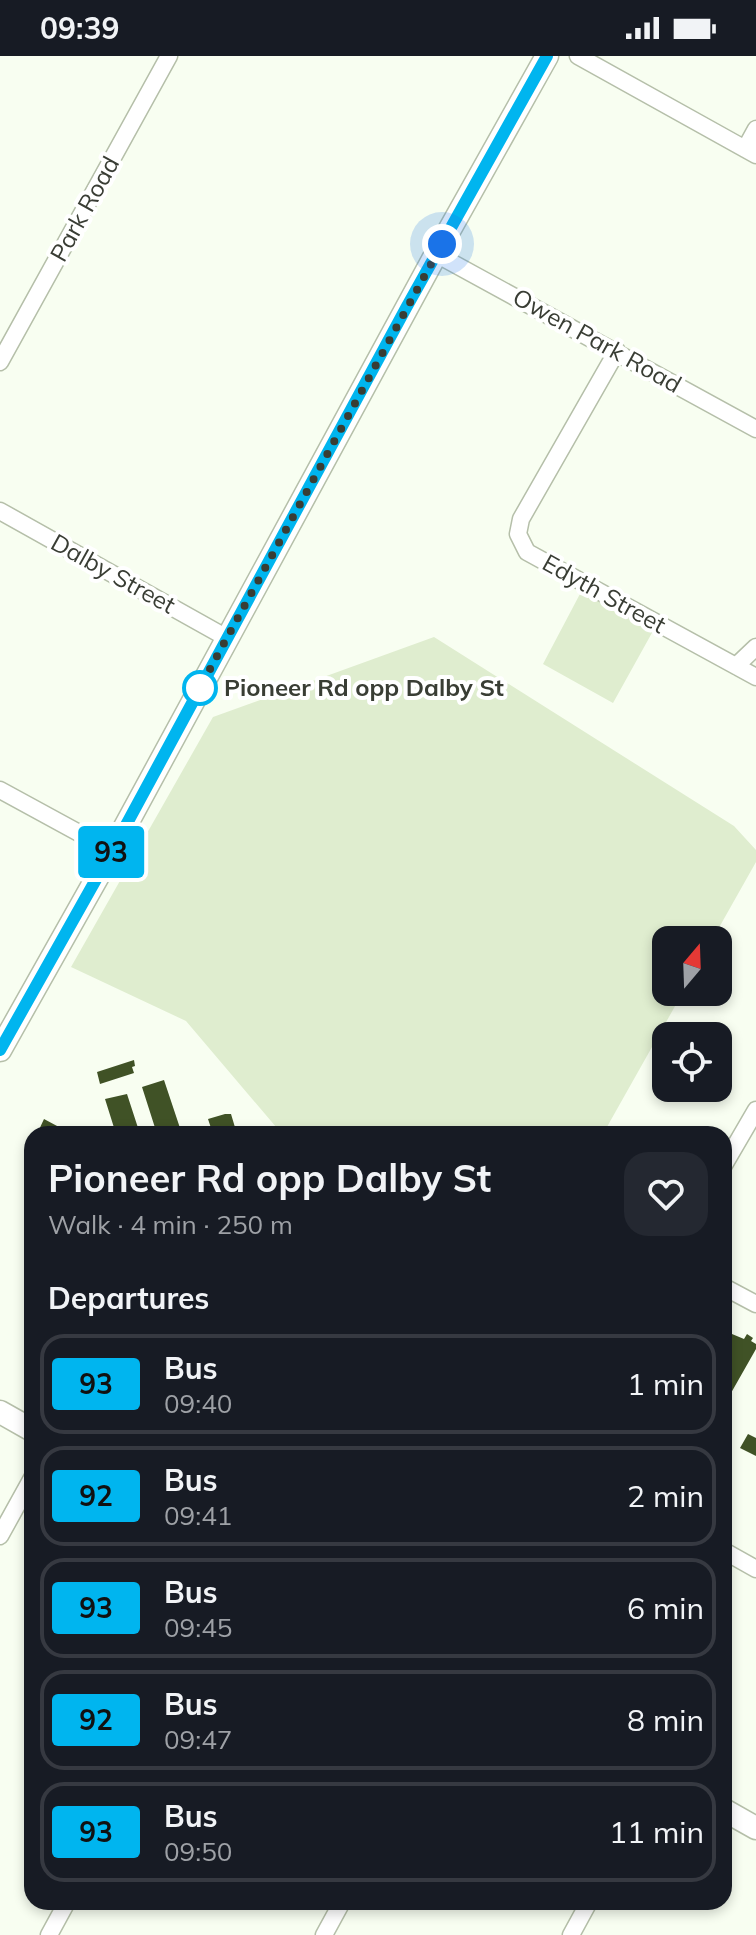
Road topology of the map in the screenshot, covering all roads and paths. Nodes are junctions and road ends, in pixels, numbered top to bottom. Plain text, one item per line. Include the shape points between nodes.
1 (169, 56) edge
2 (547, 56) edge
3 (578, 56) edge
4 (756, 129) edge
5 (750, 152) edge
6 (436, 254) junction
7 (617, 351) junction
8 (0, 362) edge
9 (756, 429) edge
10 (0, 511) edge
11 (227, 638) junction
12 (756, 647) edge
13 (736, 666) junction
14 (756, 677) edge
15 (0, 790) edge
16 (112, 851) junction
17 (0, 1050) edge
18 (756, 1110) edge
19 (732, 1151) edge
20 (732, 1291) edge
21 (756, 1304) edge
22 (0, 1412) edge
23 (24, 1426) edge
24 (24, 1492) edge
25 (0, 1536) edge
26 (732, 1556) edge
27 (756, 1569) edge
28 (732, 1814) edge
29 (756, 1828) edge
30 (63, 1910) edge
31 (338, 1910) edge
32 (585, 1910) edge
33 (49, 1935) edge
34 (324, 1935) edge
35 (571, 1935) edge

1 - 8 street, Park Road
2 - 6 main road
3 - 5 street
4 - 5 street
6 - 7 street, Owen Park Road
6 - 11 main road
7 - 9 street, Owen Park Road
7 - 13 street, Edyth Street via 521,519 518,534 527,552
10 - 11 street, Dalby Street
11 - 16 main road
12 - 13 street
13 - 14 street, Edyth Street
15 - 16 street
16 - 17 main road
18 - 19 street
20 - 21 street
22 - 23 main road
24 - 25 street
26 - 27 street
28 - 29 main road
30 - 33 street
31 - 34 street
32 - 35 street

